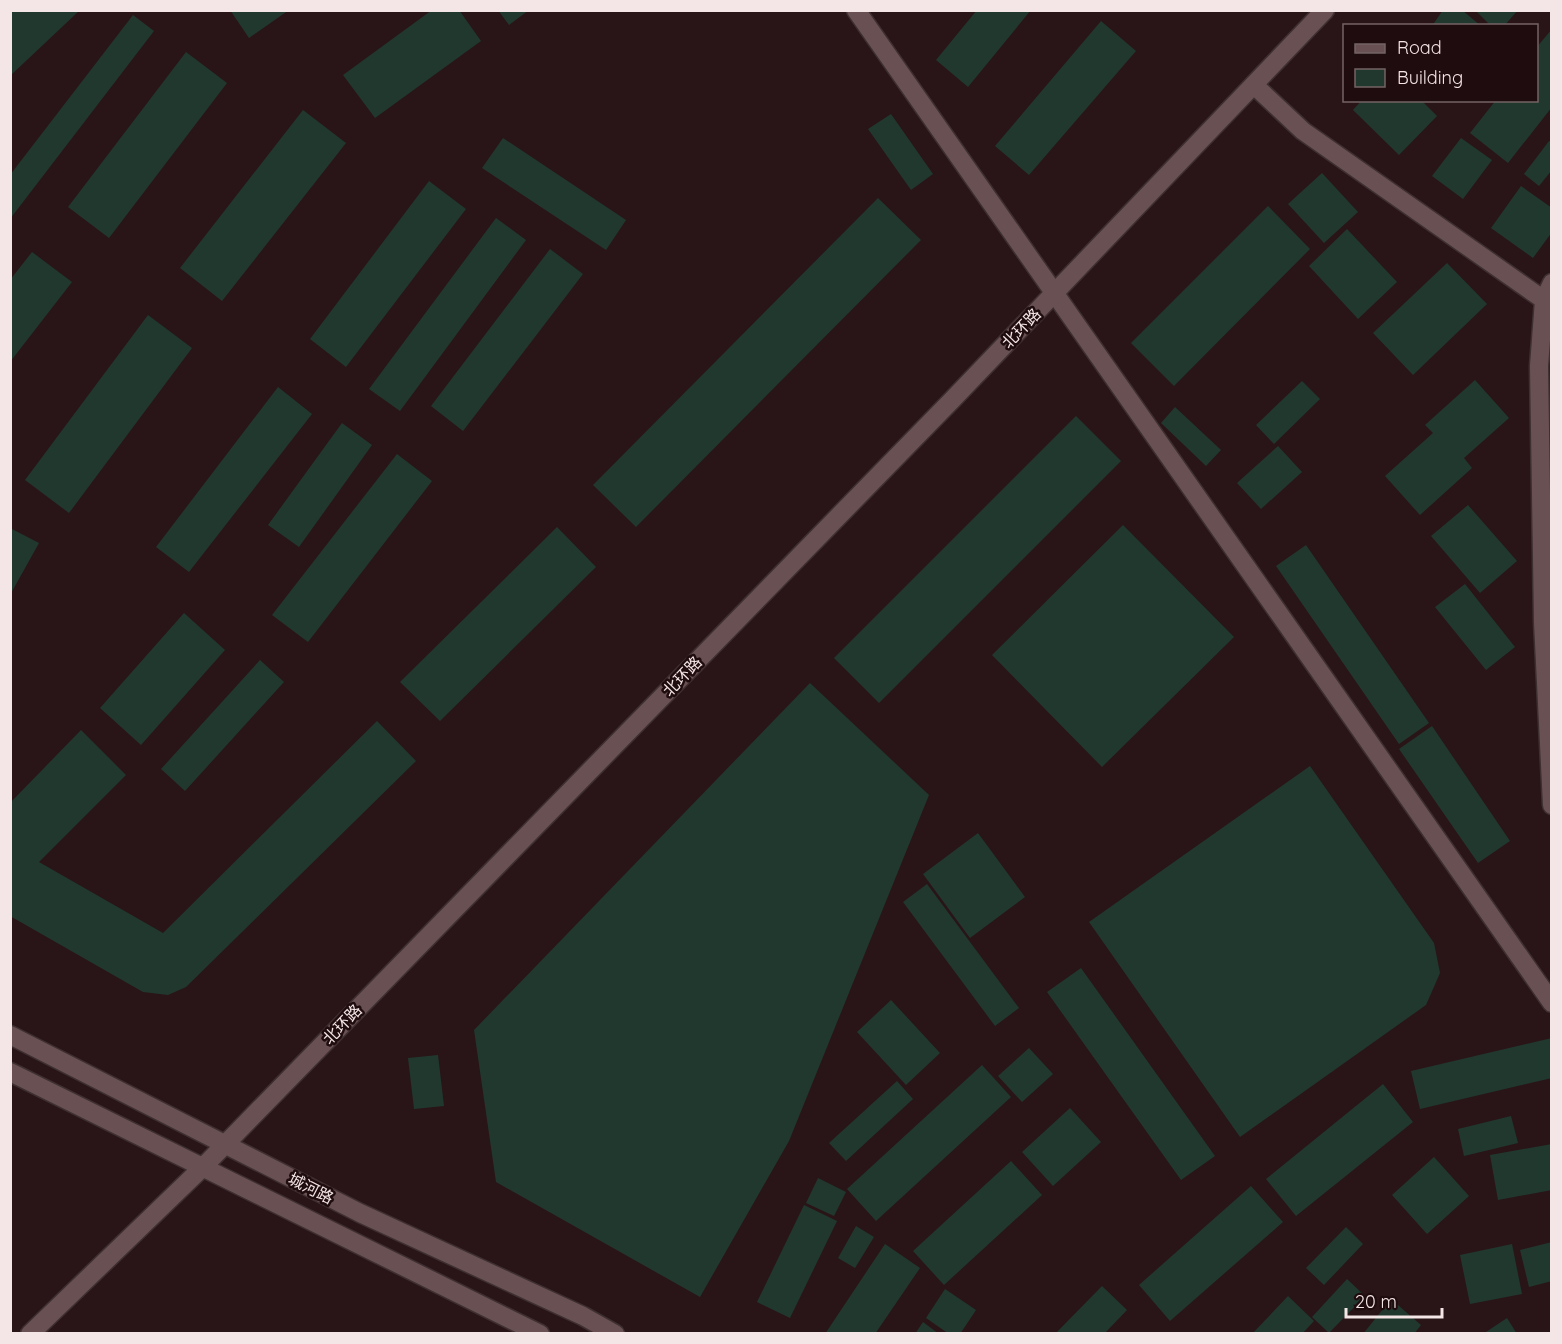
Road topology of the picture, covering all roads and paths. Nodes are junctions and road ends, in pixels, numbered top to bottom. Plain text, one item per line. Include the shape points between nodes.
1 (856, 10) edge
2 (1325, 10) edge
3 (1254, 85) junction
4 (1551, 283) edge
5 (1055, 292) junction
6 (1544, 300) junction
7 (1551, 805) edge
8 (1551, 1003) edge
9 (10, 1035) edge
10 (10, 1072) edge
11 (224, 1144) junction
12 (204, 1166) junction
13 (30, 1334) edge
14 (540, 1334) edge
15 (615, 1334) edge

1 - 5 main road
2 - 3 main road, 北环路
3 - 5 main road, 北环路
3 - 6 main road via 1303,131
4 - 6 main road
5 - 8 main road
5 - 11 main road, 北环路
6 - 7 main road via 1539,389
9 - 11 main road, 城河路
10 - 12 main road, 城河路
11 - 12 main road, 北环路
11 - 15 main road, 城河路
12 - 13 main road, 北环路
12 - 14 main road, 城河路

